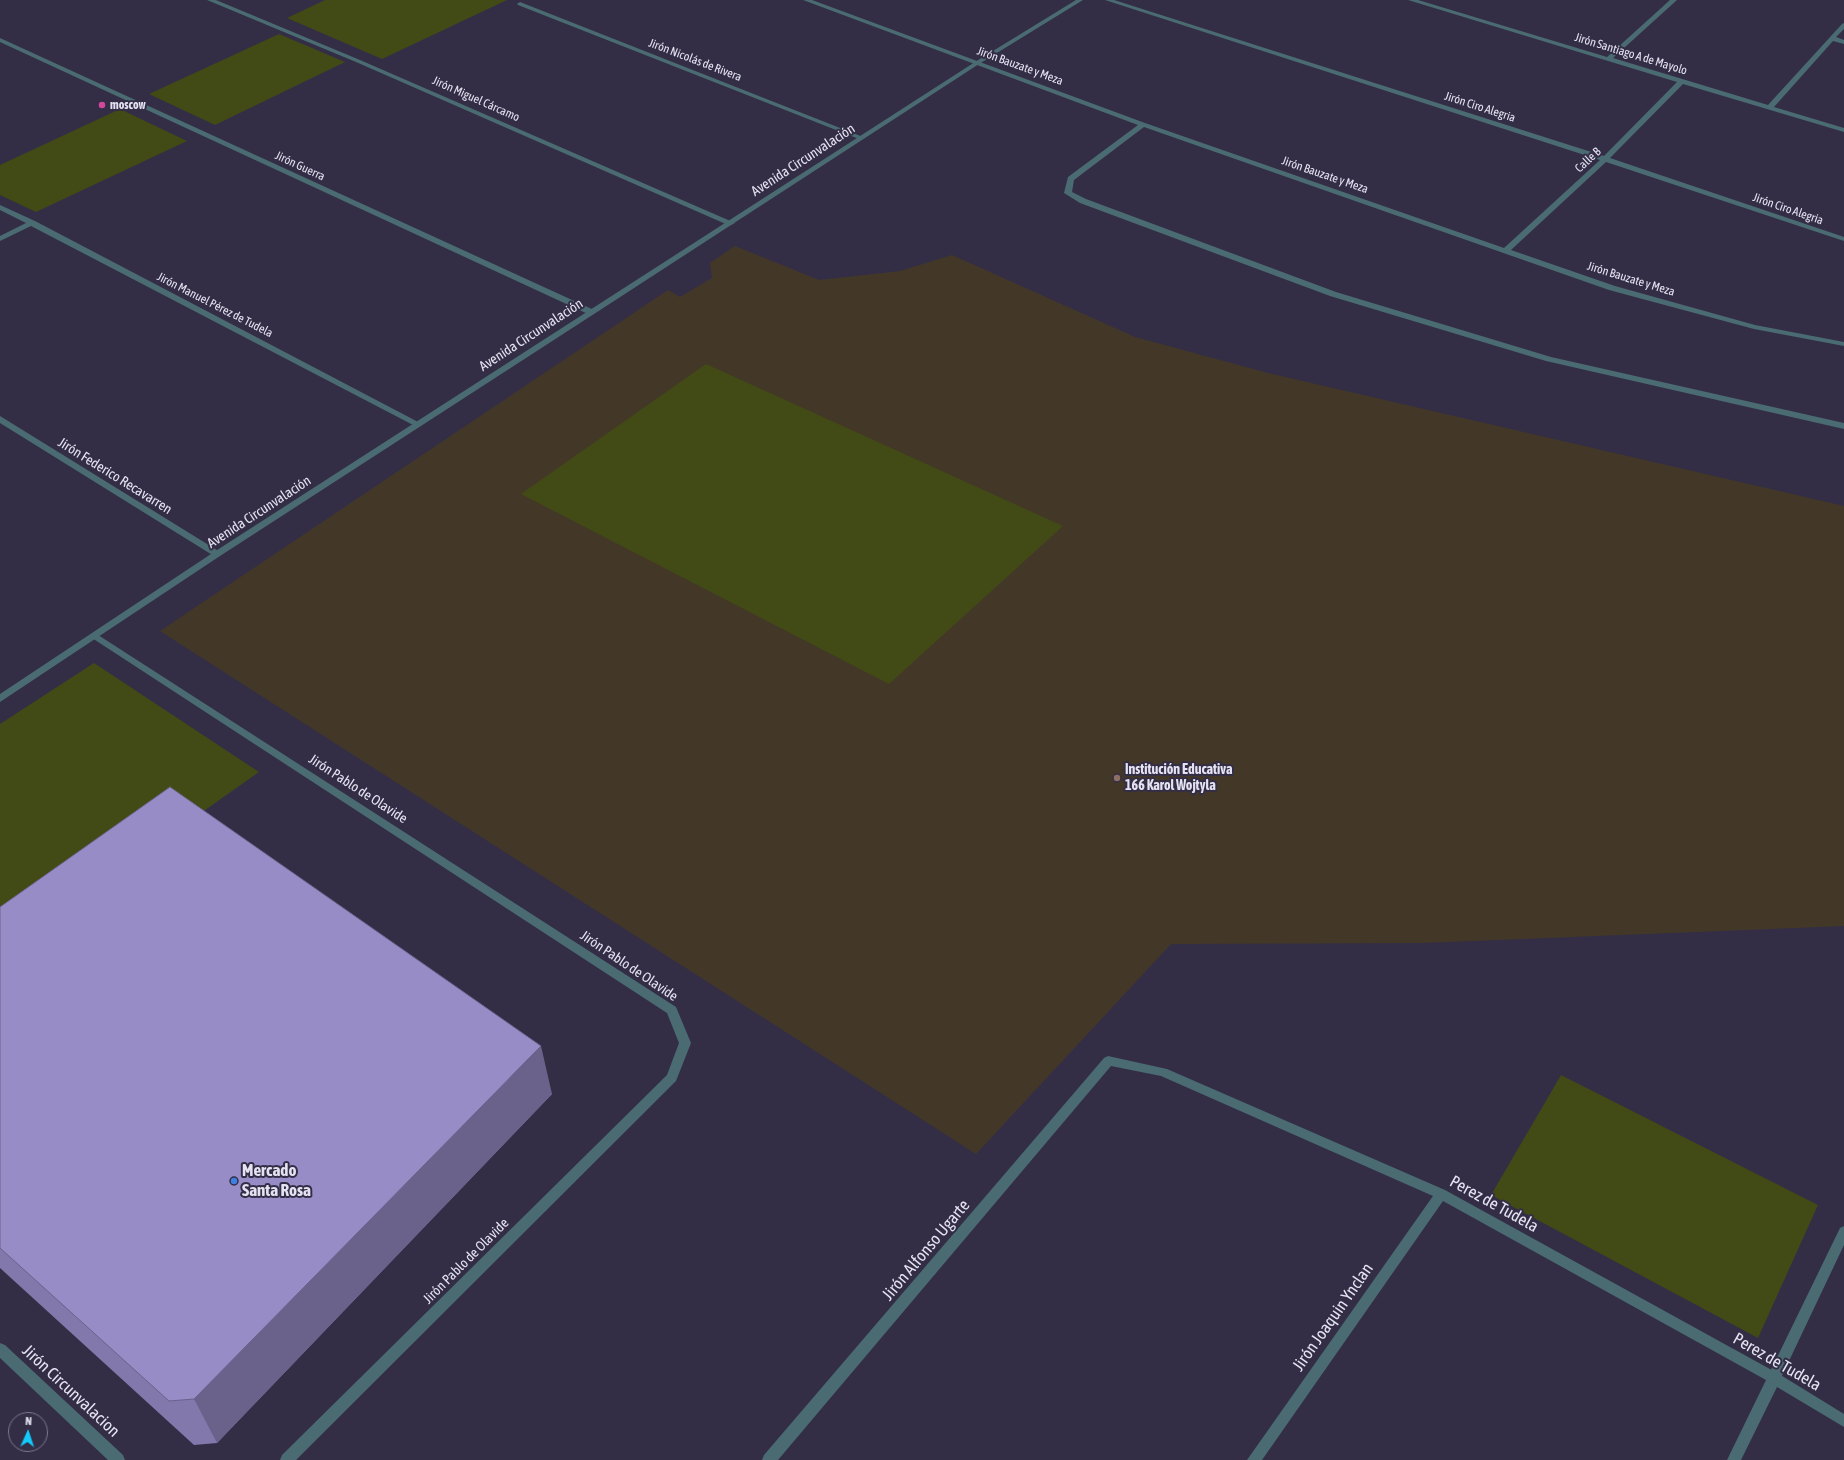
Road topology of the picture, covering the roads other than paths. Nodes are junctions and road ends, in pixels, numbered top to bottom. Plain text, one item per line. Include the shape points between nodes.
1 (210, 0) edge
2 (806, 0) edge
3 (1080, 0) edge
4 (1108, 0) edge
5 (1411, 0) edge
6 (1674, 0) edge
7 (524, 2) edge
8 (1844, 25) edge
9 (1832, 38) junction
10 (0, 40) edge
11 (1844, 42) edge
12 (1608, 59) junction
13 (977, 63) junction
14 (1682, 81) junction
15 (1769, 108) junction
16 (1143, 124) junction
17 (1844, 130) edge
18 (861, 138) junction
19 (1605, 159) junction
20 (0, 207) edge
21 (32, 223) junction
22 (731, 224) junction
23 (0, 239) edge
24 (1844, 239) edge
25 (1505, 251) junction
26 (590, 312) junction
27 (1844, 344) edge
28 (0, 419) edge
29 (418, 424) junction
30 (1844, 426) edge
31 (217, 554) junction
32 (95, 636) junction
33 (0, 699) edge
34 (1108, 1061) joint
35 (1441, 1194) junction
36 (1844, 1232) edge
37 (0, 1349) edge
38 (1774, 1378) junction
39 (1844, 1421) edge
40 (118, 1460) edge
41 (287, 1460) edge
42 (769, 1460) edge
43 (1254, 1460) edge
44 (1734, 1460) edge

1 - 22 street, Jirón Miguel Cárcamo via 358,61
2 - 13 street, Jirón Bauzate y Meza
3 - 13 street, Avenida Circunvalación
4 - 19 street, Jirón Ciro Alegria
5 - 12 street, Jirón Santiago A de Mayolo
6 - 12 street
7 - 18 street, Jirón Nicolás de Rivera
8 - 9 street
9 - 11 street
9 - 15 street
10 - 26 street, Jirón Guerra
12 - 14 street, Jirón Santiago A de Mayolo
13 - 16 street, Jirón Bauzate y Meza
13 - 18 street, Avenida Circunvalación
14 - 15 street, Jirón Santiago A de Mayolo
14 - 19 street, Calle B
15 - 17 street, Jirón Santiago A de Mayolo
16 - 25 street, Jirón Bauzate y Meza
16 - 30 street via 1071,179 1068,193 1083,201 1333,294 1541,356
18 - 22 street, Avenida Circunvalación
19 - 24 street, Jirón Ciro Alegria
19 - 25 street, Calle B
20 - 21 street, Jirón Manuel Pérez de Tudela
21 - 23 street
21 - 29 street, Jirón Manuel Pérez de Tudela
22 - 26 street, Avenida Circunvalación
25 - 27 street, Jirón Bauzate y Meza via 1612,288 1754,327
26 - 29 street, Avenida Circunvalación
28 - 31 street, Jirón Federico Recavarren
29 - 31 street, Avenida Circunvalación
31 - 32 street, Avenida Circunvalación
32 - 33 street, Avenida Circunvalación
32 - 41 street, Jirón Pablo de Olavide via 672,1010 685,1043 672,1078
34 - 35 street, Perez de Tudela via 1163,1072
34 - 42 street, Jirón Alfonso Ugarte
35 - 38 street, Perez de Tudela
35 - 43 street, Jirón Joaquin Ynclan
36 - 38 street
37 - 40 street, Jirón Circunvalacion
38 - 39 street, Perez de Tudela
38 - 44 street

